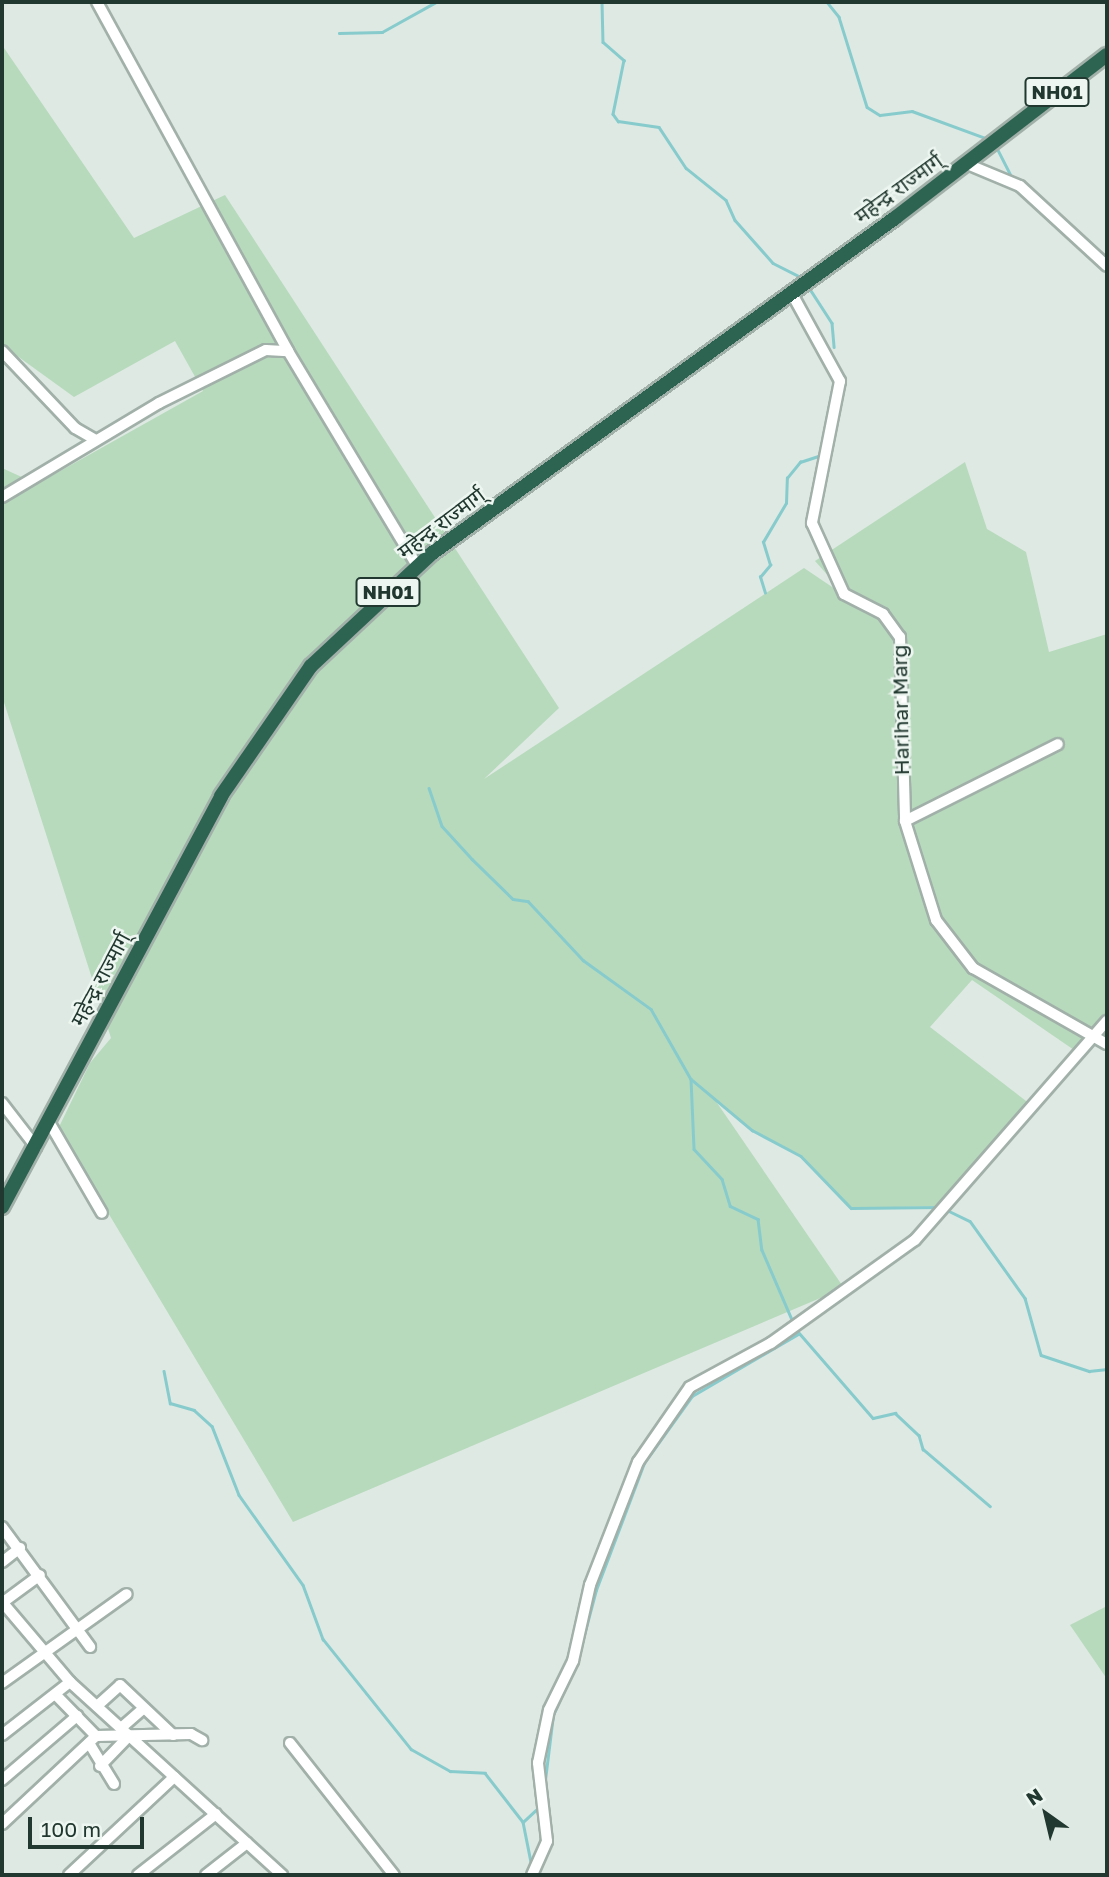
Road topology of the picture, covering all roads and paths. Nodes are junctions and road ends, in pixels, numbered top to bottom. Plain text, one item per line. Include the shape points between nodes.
1 (97, 2) edge
2 (1107, 55) edge
3 (970, 159) junction
4 (1107, 266) edge
5 (791, 292) junction
6 (2, 351) edge
7 (288, 351) junction
8 (94, 439) junction
9 (2, 498) edge
10 (417, 566) junction
11 (1058, 744) dead end
12 (905, 821) junction
13 (1107, 1021) edge
14 (1091, 1037) junction
15 (1107, 1044) edge
16 (2, 1103) edge
17 (50, 1122) junction
18 (36, 1147) junction
19 (2, 1207) edge
20 (102, 1213) dead end
21 (2, 1527) edge
22 (20, 1548) junction
23 (2, 1562) edge
24 (40, 1576) junction
25 (127, 1594) dead end
26 (2, 1603) edge
27 (77, 1629) junction
28 (90, 1647) dead end
29 (45, 1652) junction
30 (70, 1682) junction
31 (2, 1683) edge
32 (56, 1695) junction
33 (97, 1706) junction
34 (144, 1708) junction
35 (77, 1716) junction
36 (121, 1728) junction
37 (2, 1735) edge
38 (173, 1735) junction
39 (129, 1736) junction
40 (93, 1740) junction
41 (202, 1740) dead end
42 (290, 1743) dead end
43 (100, 1766) junction
44 (174, 1777) junction
45 (2, 1780) edge
46 (114, 1784) dead end
47 (216, 1814) junction
48 (2, 1824) edge
49 (247, 1843) junction
50 (273, 1867) junction
51 (69, 1875) edge
52 (138, 1875) edge
53 (206, 1875) edge
54 (264, 1875) edge
55 (282, 1875) edge
56 (394, 1875) edge
57 (532, 1875) edge

1 - 7 street
2 - 3 highway, महेन्द्र राज्मार्ग् / NH01
3 - 4 street via 1020,186
3 - 5 highway, महेन्द्र राज्मार्ग् / NH01
5 - 10 highway, महेन्द्र राज्मार्ग् / NH01
5 - 12 street, Harihar Marg via 841,382 812,523 844,594 883,614 900,637
6 - 8 street via 75,428
7 - 8 street via 266,350
7 - 10 street
8 - 9 street via 61,467
10 - 17 highway, महेन्द्र राज्मार्ग् / NH01 via 311,666 258,736
11 - 12 street
12 - 14 street, Harihar Marg via 936,920 951,944 973,968
13 - 14 street
14 - 15 street, Harihar Marg
14 - 57 street via 915,1240 771,1343 690,1387 638,1462 590,1585 573,1661 549,1710 538,1763 547,1841
16 - 18 street
17 - 18 highway, महेन्द्र राज्मार्ग् / NH01
17 - 20 street
18 - 19 highway, महेन्द्र राज्मार्ग् / NH01
21 - 22 street
22 - 23 street
22 - 24 street
24 - 26 street
24 - 27 street
25 - 27 street
26 - 29 street
27 - 28 street
27 - 29 street
29 - 30 street
29 - 31 street
30 - 32 street
30 - 33 street
32 - 35 street
32 - 37 street
33 - 34 street via 120,1685
33 - 36 street
34 - 36 street
34 - 38 street
35 - 40 street
35 - 45 street
36 - 39 street
38 - 39 street
38 - 41 street
39 - 40 street
39 - 43 street
39 - 44 street
40 - 43 street
40 - 48 street
42 - 56 street
43 - 46 street
44 - 47 street
44 - 51 street
47 - 49 street
47 - 52 street
49 - 50 street
49 - 53 street
50 - 54 street
50 - 55 street

